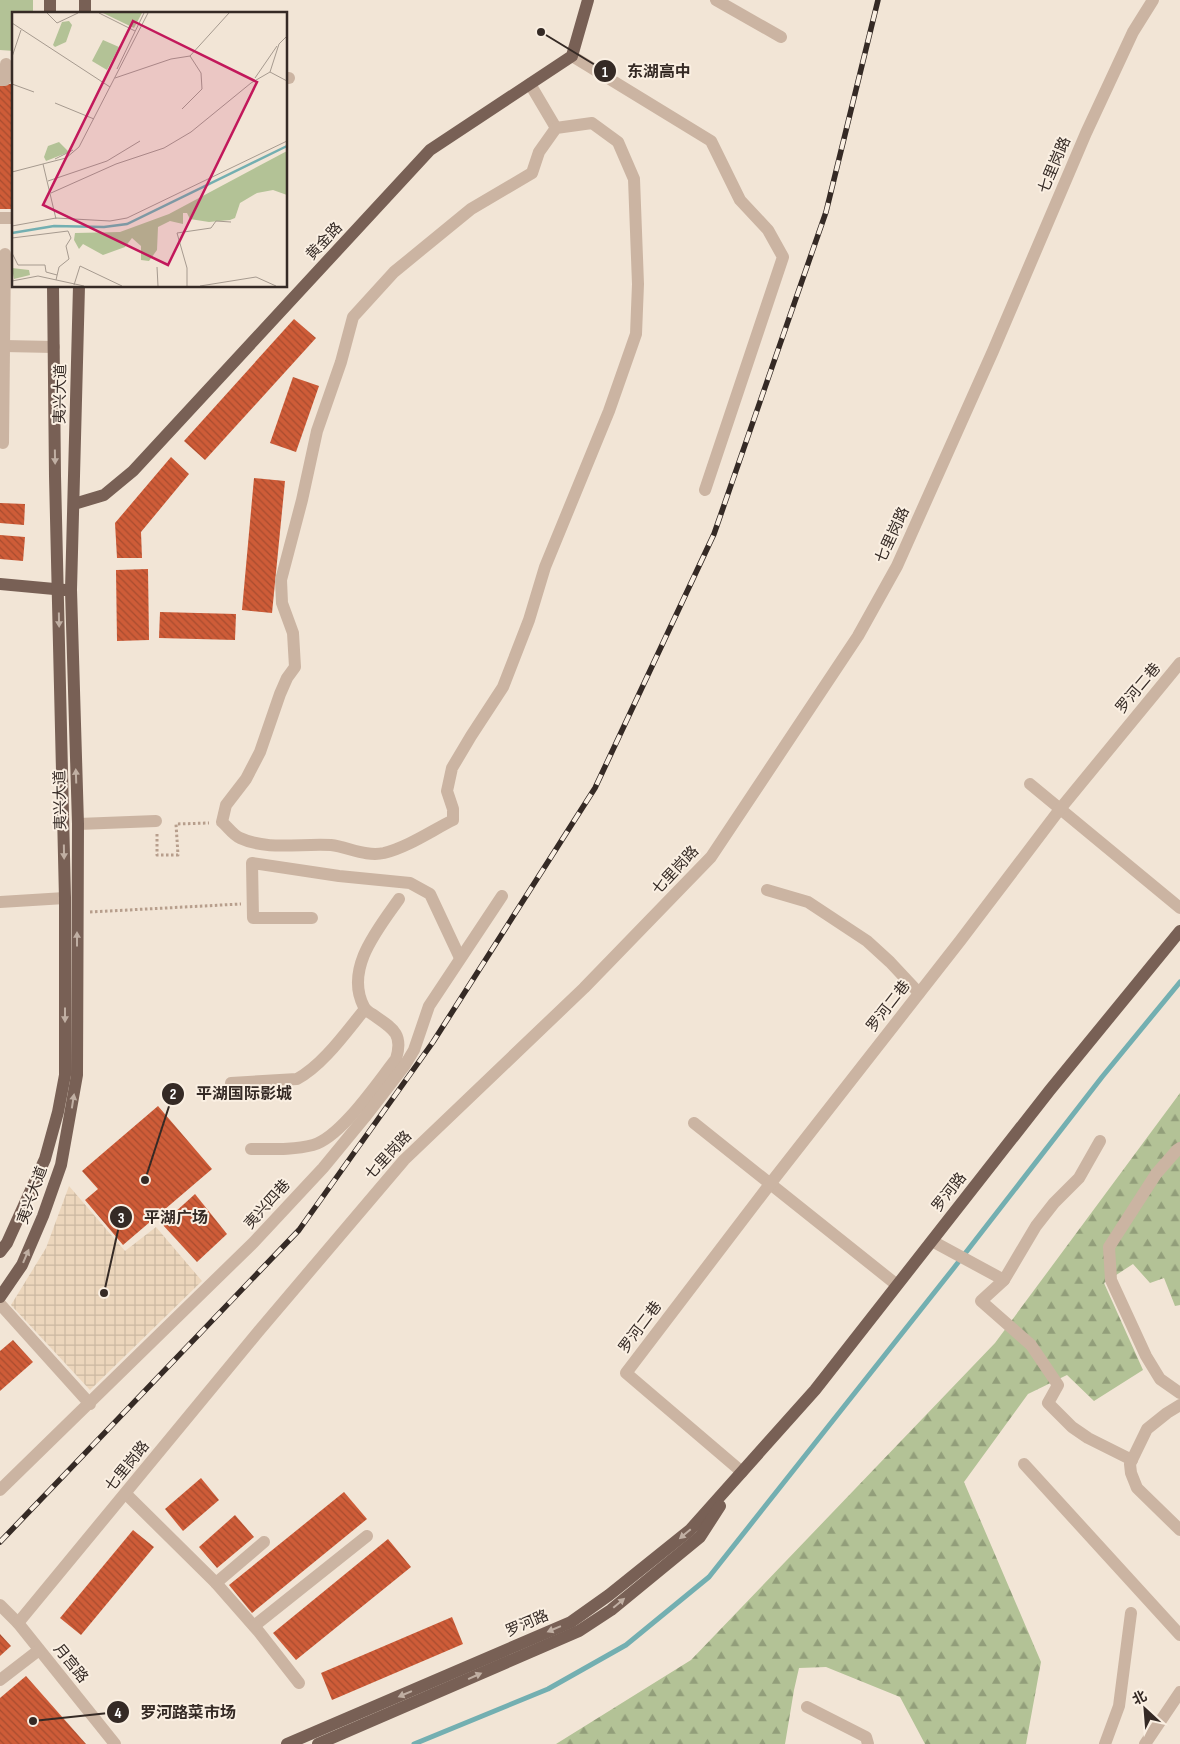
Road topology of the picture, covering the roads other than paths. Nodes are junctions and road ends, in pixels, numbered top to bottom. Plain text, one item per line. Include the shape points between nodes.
1 (588, 0) edge
2 (716, 0) edge
3 (1145, 0) edge
4 (1153, 0) edge
5 (1133, 32) junction
6 (780, 37) dead end
7 (572, 56) junction
8 (7, 64) edge
9 (0, 80) edge
10 (530, 84) junction
11 (556, 128) junction
12 (5, 254) dead end
13 (53, 288) edge
14 (80, 288) edge
15 (4, 346) junction
16 (54, 347) junction
17 (3, 443) dead end
18 (705, 490) dead end
19 (74, 504) junction
20 (0, 584) edge
21 (65, 590) junction
22 (1180, 663) edge
23 (1030, 784) dead end
24 (1060, 809) junction
25 (156, 821) road end
26 (78, 824) junction
27 (767, 890) dead end
28 (502, 896) dead end
29 (65, 898) junction
30 (399, 899) dead end
31 (0, 902) edge
32 (1180, 908) edge
33 (312, 918) dead end
34 (1180, 930) edge
35 (460, 958) junction
36 (919, 993) junction
37 (364, 1009) junction
38 (231, 1083) dead end
39 (694, 1123) dead end
40 (1100, 1141) dead end
41 (314, 1144) junction
42 (1180, 1148) edge
43 (252, 1149) dead end
44 (322, 1168) junction
45 (770, 1184) junction
46 (933, 1241) junction
47 (0, 1252) edge
48 (1004, 1280) junction
49 (897, 1285) junction
50 (0, 1296) edge
51 (0, 1304) edge
52 (1180, 1392) edge
53 (90, 1404) junction
54 (1180, 1405) edge
55 (1132, 1460) junction
56 (1024, 1464) dead end
57 (742, 1472) junction
58 (0, 1490) edge
59 (126, 1494) junction
60 (1180, 1530) edge
61 (367, 1536) dead end
62 (264, 1542) dead end
63 (216, 1583) junction
64 (0, 1605) edge
65 (1131, 1613) dead end
66 (18, 1623) junction
67 (254, 1626) junction
68 (1180, 1635) edge
69 (38, 1650) junction
70 (0, 1680) edge
71 (299, 1683) dead end
72 (1180, 1692) edge
73 (807, 1707) dead end
74 (115, 1744) edge
75 (287, 1744) edge
76 (318, 1744) edge
77 (868, 1744) edge
78 (1105, 1744) edge
79 (1145, 1744) edge

1 - 7 main road
2 - 6 street
3 - 5 street
4 - 5 street, 七里岗路
5 - 59 street, 七里岗路 via 897,566 858,636 711,857 584,988 404,1160
7 - 10 main road, 黄金路
7 - 18 street via 711,141 740,200 768,230 783,257
8 - 9 street via 6,80
10 - 11 street
10 - 19 main road, 黄金路 via 430,150 133,471 104,495
11 - 11 street via 539,152 532,173 471,209 394,272 353,317 317,431 281,580 282,603 293,633 295,667 280,694 260,752 246,779 226,805 222,822 238,837 258,843 332,845 382,853 453,820 447,791 452,768 503,686 529,620 545,567 636,334 638,284 634,179 618,142 592,123
12 - 15 street
13 - 16 main road, 夷兴大道
14 - 19 main road, 夷兴大道
15 - 16 street
15 - 17 street
16 -> 21 main road, 夷兴大道
19 - 21 main road, 夷兴大道
20 - 21 main road
26 -> 21 main road, 夷兴大道
21 -> 29 main road, 夷兴大道
22 - 24 street, 罗河二巷
23 - 24 street
24 - 32 street
24 - 36 street, 罗河二巷
25 - 26 street
50 -> 26 main road, 夷兴大道 via 22,1265 43,1216 70,1122 77,1075
27 - 36 street via 808,902 867,941
28 - 35 street, 夷兴四巷
29 - 31 street
29 -> 47 main road, 夷兴大道 via 65,1075 45,1159
30 - 37 street via 370,941 361,965 358,979
33 - 35 street via 253,918 252,863 410,883 430,894
34 - 46 main road, 罗河路
35 - 44 street, 夷兴四巷 via 429,1006 414,1050 405,1065
36 - 45 street, 罗河二巷
37 - 38 street via 339,1041 305,1075 297,1079
37 - 41 street via 395,1031 399,1045 396,1059 344,1124
39 - 45 street
40 - 48 street via 1079,1178 1036,1226
41 - 43 street
41 - 44 street
42 - 52 street via 1156,1174 1108,1247 1111,1280 1146,1356 1160,1379
44 - 53 street, 夷兴四巷 via 254,1242
45 - 49 street
45 - 57 street, 罗河二巷 via 626,1373
46 - 48 street
46 - 49 main road, 罗河路
48 - 55 street via 982,1302 1031,1345 1058,1386 1048,1403 1088,1438
49 - 57 main road, 罗河路 via 815,1390
51 - 53 street
53 - 58 street, 夷兴四巷
54 - 55 street via 1147,1429
55 - 60 street via 1131,1473 1137,1488
56 - 68 street
57 -> 75 main road, 罗河路 via 690,1530 571,1622
76 -> 57 main road, 罗河路 via 579,1630 611,1610 700,1536
59 - 63 street
59 - 66 street, 七里岗路
61 - 67 street
62 - 63 street
63 - 67 street
64 - 66 street, 月宫路
65 - 78 street via 1118,1706
66 - 69 street, 月宫路
67 - 71 street
69 - 70 street
69 - 74 street, 月宫路
72 - 79 street
73 - 77 street via 866,1737

